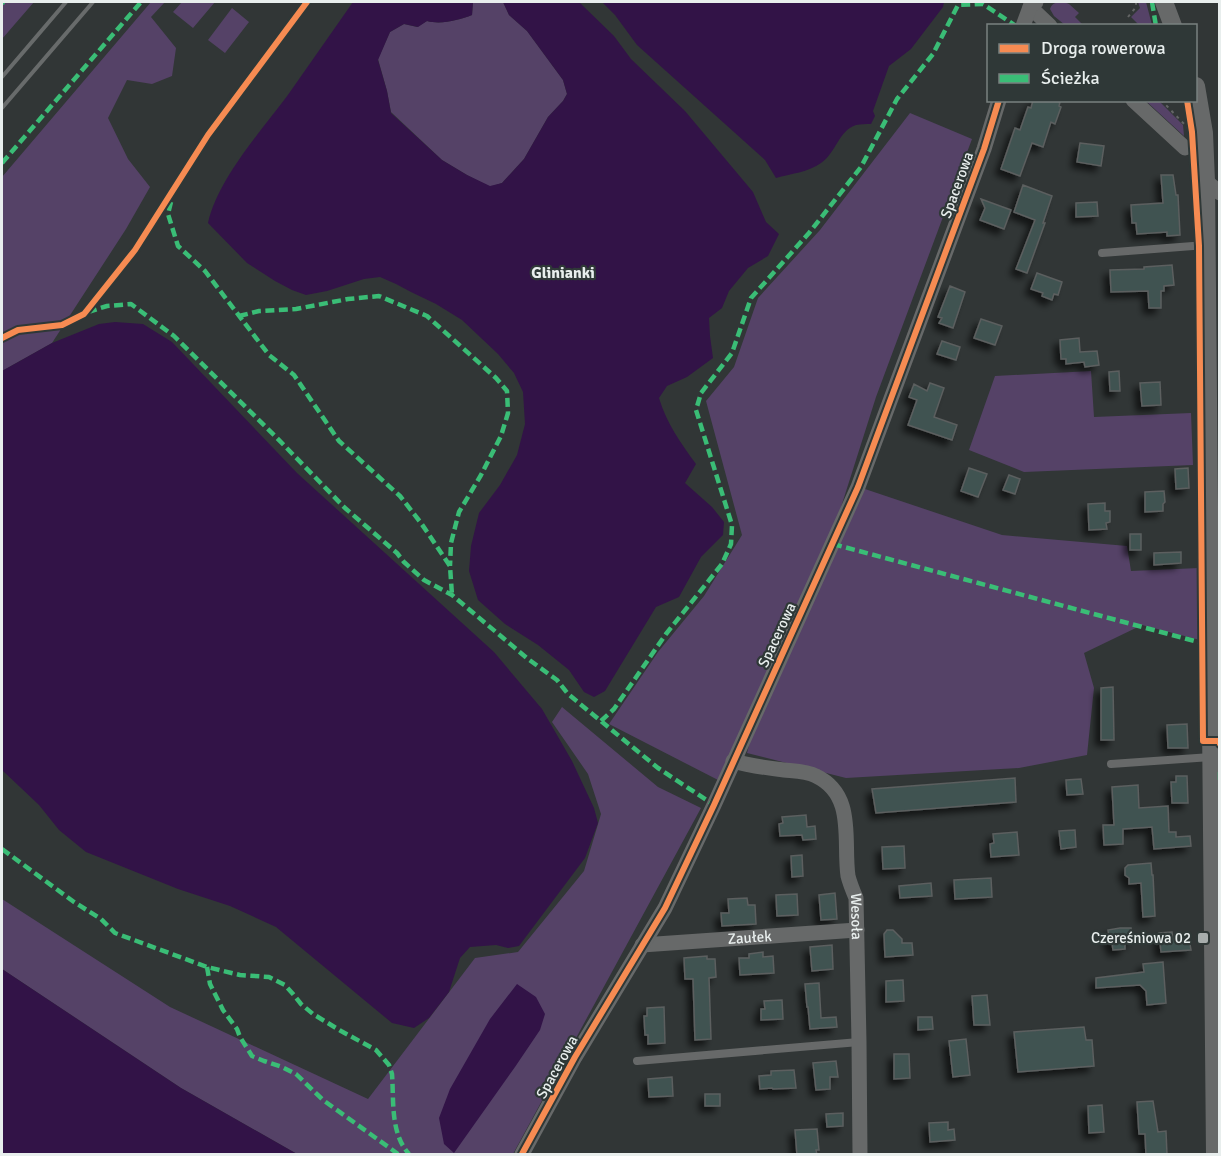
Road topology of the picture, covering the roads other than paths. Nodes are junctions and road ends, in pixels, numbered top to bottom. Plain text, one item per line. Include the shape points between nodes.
1 (1164, 2) edge
2 (1033, 4) edge
3 (1024, 24) edge
4 (1048, 24) edge
5 (1172, 24) edge
6 (1197, 92) edge
7 (998, 102) edge
8 (1135, 102) edge
9 (1185, 148) dead end
10 (1213, 187) edge
11 (1207, 245) junction
12 (1102, 253) dead end
13 (1214, 458) edge
14 (1214, 759) edge
15 (733, 761) junction
16 (1111, 764) dead end
17 (857, 930) junction
18 (642, 945) junction
19 (859, 1042) junction
20 (637, 1061) dead end
21 (522, 1155) edge
22 (860, 1155) edge
23 (1215, 1155) edge

1 - 5 street
2 - 3 street
2 - 4 street
6 - 10 street
7 - 15 street, Spacerowa via 858,487
8 - 9 street
10 - 11 street
11 - 12 lane
11 - 13 street
13 - 14 street
14 - 16 lane
14 - 23 street
15 - 17 street, Wesoła via 815,775 840,796 846,821 849,878 856,898
15 - 18 street, Spacerowa via 664,908
17 - 18 street, Zaułek
17 - 19 street, Wesoła
18 - 21 street, Spacerowa
19 - 20 lane
19 - 22 street, Wesoła

